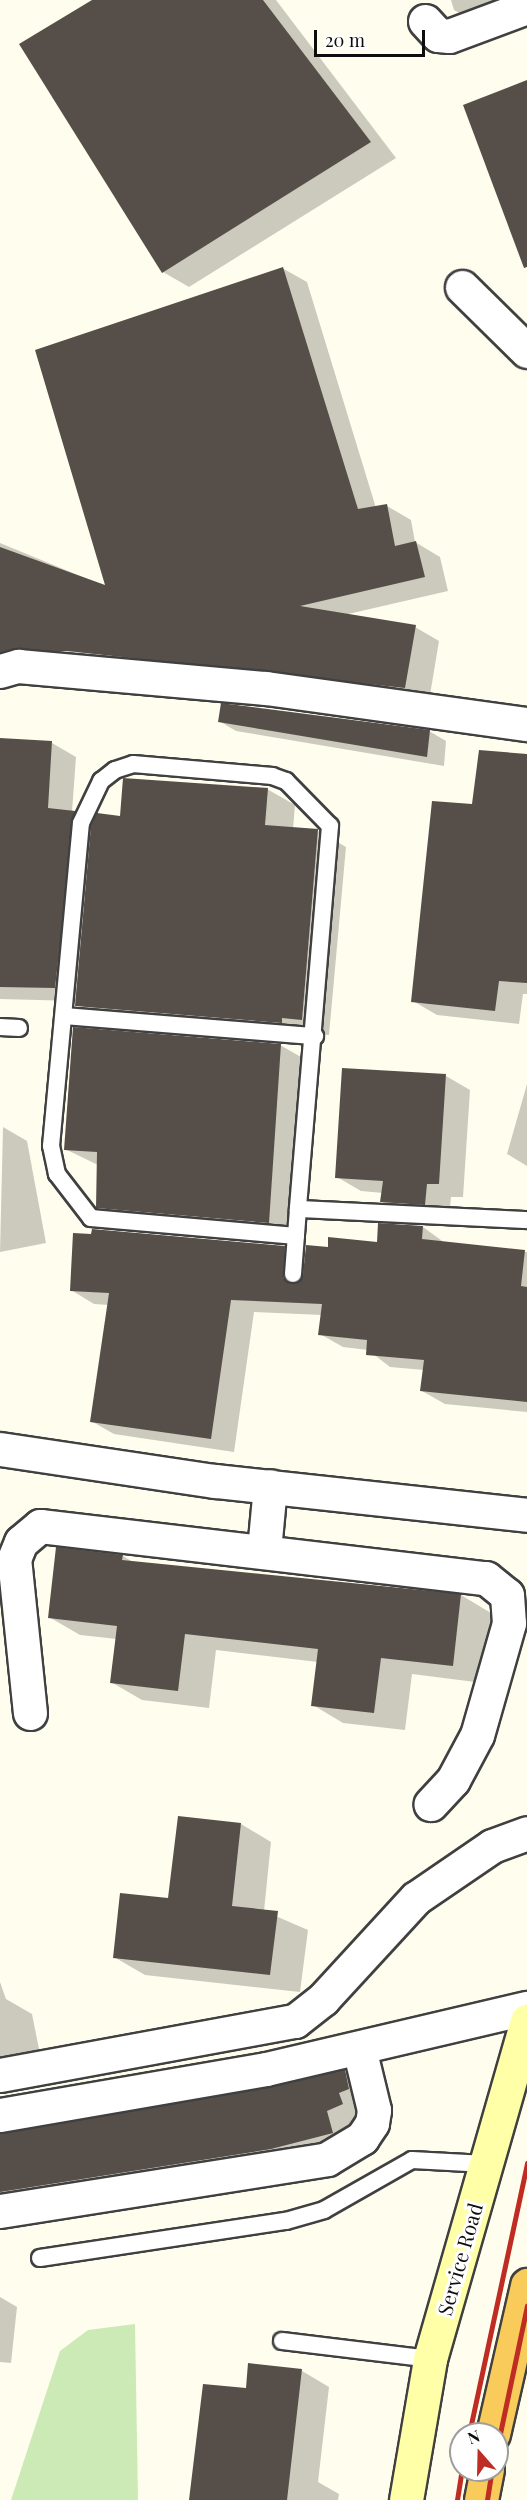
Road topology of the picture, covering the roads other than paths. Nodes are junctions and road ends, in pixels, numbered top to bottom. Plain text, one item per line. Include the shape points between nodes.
1 (527, 7) edge
2 (425, 21) dead end
3 (462, 287) dead end
4 (527, 351) edge
5 (0, 671) edge
6 (527, 724) edge
7 (64, 1017) junction
8 (0, 1027) edge
9 (19, 1028) dead end
10 (315, 1036) junction
11 (298, 1209) junction
12 (527, 1220) edge
13 (296, 1236) junction
14 (293, 1274) dead end
15 (0, 1449) edge
16 (270, 1486) junction
17 (527, 1515) edge
18 (264, 1550) junction
19 (30, 1713) dead end
20 (431, 1804) dead end
21 (527, 1833) edge
22 (527, 2008) edge
23 (527, 2021) edge
24 (359, 2048) junction
25 (0, 2075) edge
26 (0, 2115) edge
27 (486, 2164) junction
28 (0, 2211) edge
29 (40, 2258) dead end
30 (527, 2285) edge
31 (282, 2341) dead end
32 (430, 2360) junction
33 (496, 2422) edge
34 (485, 2482) edge
35 (406, 2500) edge
36 (481, 2500) edge

1 - 2 street via 449,36 438,35
3 - 4 street
5 - 6 street via 18,666 266,688
7 - 10 lane
7 - 10 lane via 85,806 101,781 133,764 272,776 286,781 322,813 333,840
7 - 13 lane via 51,1146 57,1174 91,1218
8 - 9 lane
10 - 11 lane
11 - 12 lane
11 - 13 lane
13 - 14 lane
15 - 16 street
16 - 17 street
16 - 18 street
18 - 19 street via 40,1526 21,1542 14,1559
18 - 20 street via 486,1578 507,1595 509,1623 477,1735 453,1780
21 - 25 street via 492,1846 416,1899 323,1999 295,2020
22 - 24 street
23 - 27 main road, Service Road
24 - 26 street
24 - 28 street via 374,2110 372,2123 362,2138 327,2158
27 - 29 lane via 412,2160 324,2210 286,2221
27 - 32 main road, Service Road
30 - 33 highway
31 - 32 lane
32 - 35 main road, Service Road
34 - 36 highway

